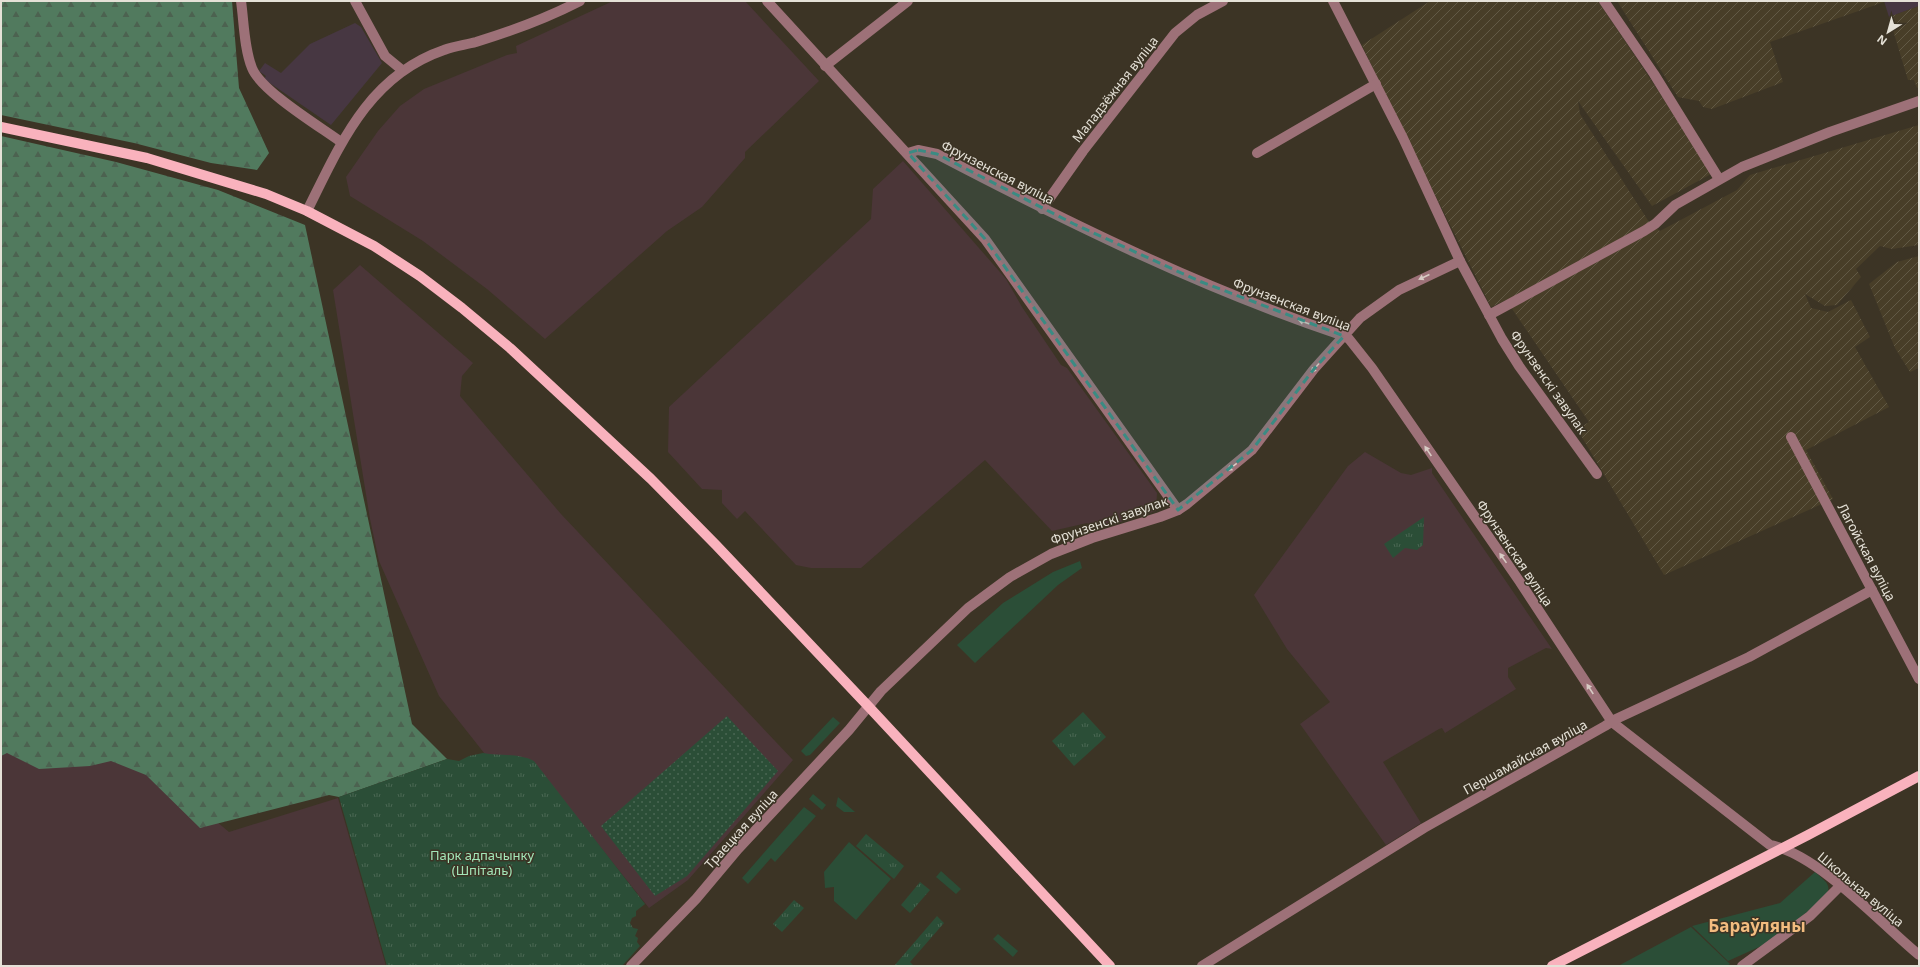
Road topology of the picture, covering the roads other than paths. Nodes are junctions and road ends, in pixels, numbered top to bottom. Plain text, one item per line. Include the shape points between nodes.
1 (241, 1) edge
2 (355, 1) edge
3 (580, 1) edge
4 (766, 1) edge
5 (908, 1) edge
6 (1223, 1) edge
7 (1333, 1) edge
8 (1604, 1) edge
9 (825, 66) junction
10 (402, 70) junction
11 (1376, 84) junction
12 (1919, 101) edge
13 (1, 127) edge
14 (341, 142) junction
15 (1257, 153) dead end
16 (908, 154) junction
17 (1719, 179) junction
18 (1042, 208) junction
19 (307, 211) junction
20 (1460, 261) junction
21 (1489, 314) junction
22 (1344, 336) junction
23 (1791, 437) dead end
24 (1597, 474) dead end
25 (1178, 510) junction
26 (1872, 590) junction
27 (1919, 679) edge
28 (869, 707) junction
29 (1612, 722) junction
30 (1919, 776) edge
31 (1784, 848) junction
32 (1840, 886) junction
33 (1919, 955) edge
34 (631, 966) edge
35 (1110, 966) edge
36 (1202, 966) edge
37 (1552, 966) edge
38 (1742, 966) edge

1 - 14 street via 249,58 255,73 280,97
2 - 10 street via 385,56
3 - 10 street via 546,17 476,42 444,49
4 - 9 street
5 - 9 street
6 - 18 street, Маладзёжная вуліца via 1197,15 1175,33
7 - 11 street, Фрунзенскі завулак
8 - 17 street via 1654,74
9 - 16 street
10 - 14 street via 384,85 360,113
11 - 15 street
11 - 20 street, Фрунзенскі завулак
12 - 17 street via 1766,156
13 - 19 main road via 147,158 266,194
14 - 19 street
16 - 18 street, Фрунзенская вуліца via 918,150 937,154
16 - 25 street via 985,239
17 - 21 street via 1676,205 1644,231
22 -> 18 street, Фрунзенская вуліца via 1234,296
19 - 28 main road via 374,246 420,276 510,348 634,462
20 - 21 street, Фрунзенскі завулак
20 -> 22 street, Фрунзенскі завулак via 1400,290 1360,318
21 - 24 street, Фрунзенскі завулак via 1519,366
22 -> 25 street, Фрунзенскі завулак via 1314,369 1252,450
29 -> 22 street, Фрунзенская вуліца via 1473,514 1356,346
23 - 26 street, Лагойская вуліца
25 - 28 street, Фрунзенскі завулак via 1051,554 1010,577 968,608 882,691
26 - 27 street, Лагойская вуліца
26 - 29 street, Першамайская вуліца via 1749,657
28 - 34 street, Траецкая вуліца via 738,849 696,899
28 - 35 main road
29 - 31 street, Фрунзенская вуліца via 1770,845
29 - 36 street, Першамайская вуліца via 1424,828
30 - 31 main road
31 - 32 street, Школьная вуліца via 1812,864
31 - 37 main road
32 - 33 street, Школьная вуліца
32 - 38 street via 1810,916

